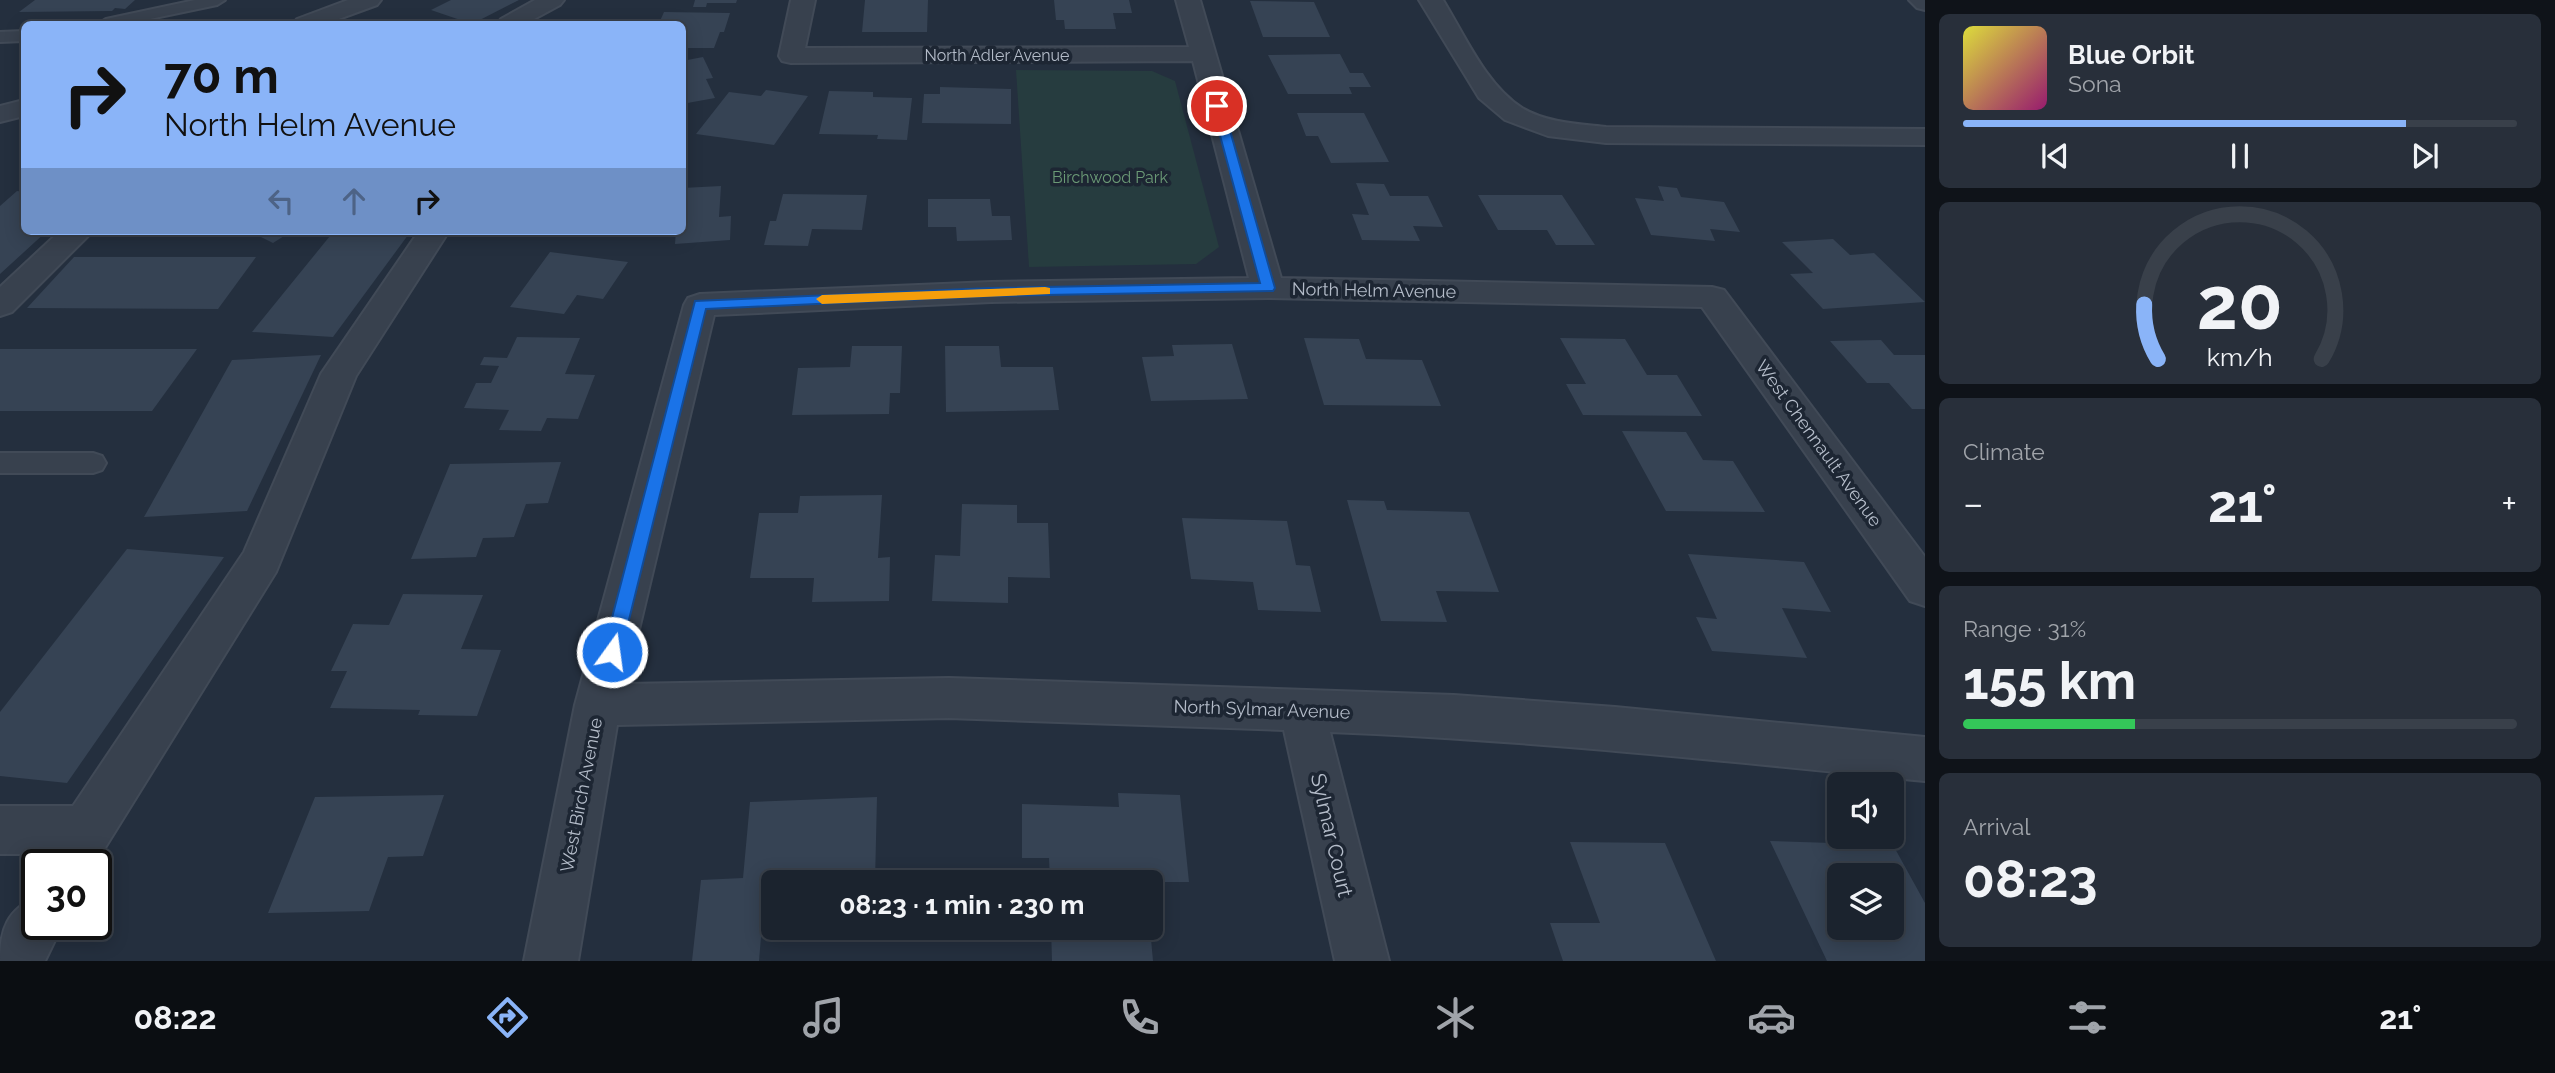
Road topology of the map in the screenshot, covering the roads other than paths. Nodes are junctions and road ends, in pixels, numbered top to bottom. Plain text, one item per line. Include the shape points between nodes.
1 (217, 0) edge
2 (369, 0) edge
3 (552, 0) edge
4 (803, 0) edge
5 (1188, 0) edge
6 (1431, 0) edge
7 (120, 21) edge
8 (313, 21) edge
9 (514, 21) edge
10 (21, 36) edge
11 (0, 37) edge
12 (1203, 54) junction
13 (21, 109) edge
14 (0, 114) edge
15 (1925, 137) edge
16 (74, 235) edge
17 (431, 235) edge
18 (1268, 288) junction
19 (1712, 298) joint
20 (700, 304) joint
21 (0, 305) edge
22 (0, 463) edge
23 (93, 463) dead end
24 (1925, 589) edge
25 (598, 705) junction
26 (1302, 709) junction
27 (1925, 759) edge
28 (0, 830) edge
29 (77, 847) edge
30 (28, 940) edge
31 (16, 961) edge
32 (551, 961) edge
33 (1362, 961) edge

1 - 7 lane
2 - 8 street
3 - 9 street
4 - 12 street, North Adler Avenue via 791,55
5 - 12 street
6 - 15 street via 1488,92 1514,114 1558,130 1606,135
10 - 11 lane
12 - 18 street
13 - 14 street
16 - 21 street
17 - 29 street via 339,374 261,560
18 - 19 street, North Helm Avenue
18 - 20 street, North Helm Avenue via 991,292
19 - 24 street, West Chennault Avenue
20 - 25 street, West Birch Avenue
22 - 23 lane
25 - 26 street, North Sylmar Avenue via 949,698
25 - 32 street, West Birch Avenue
26 - 27 street, North Sylmar Avenue via 1615,728
26 - 33 street, Sylmar Court
28 - 29 street
30 - 31 street

